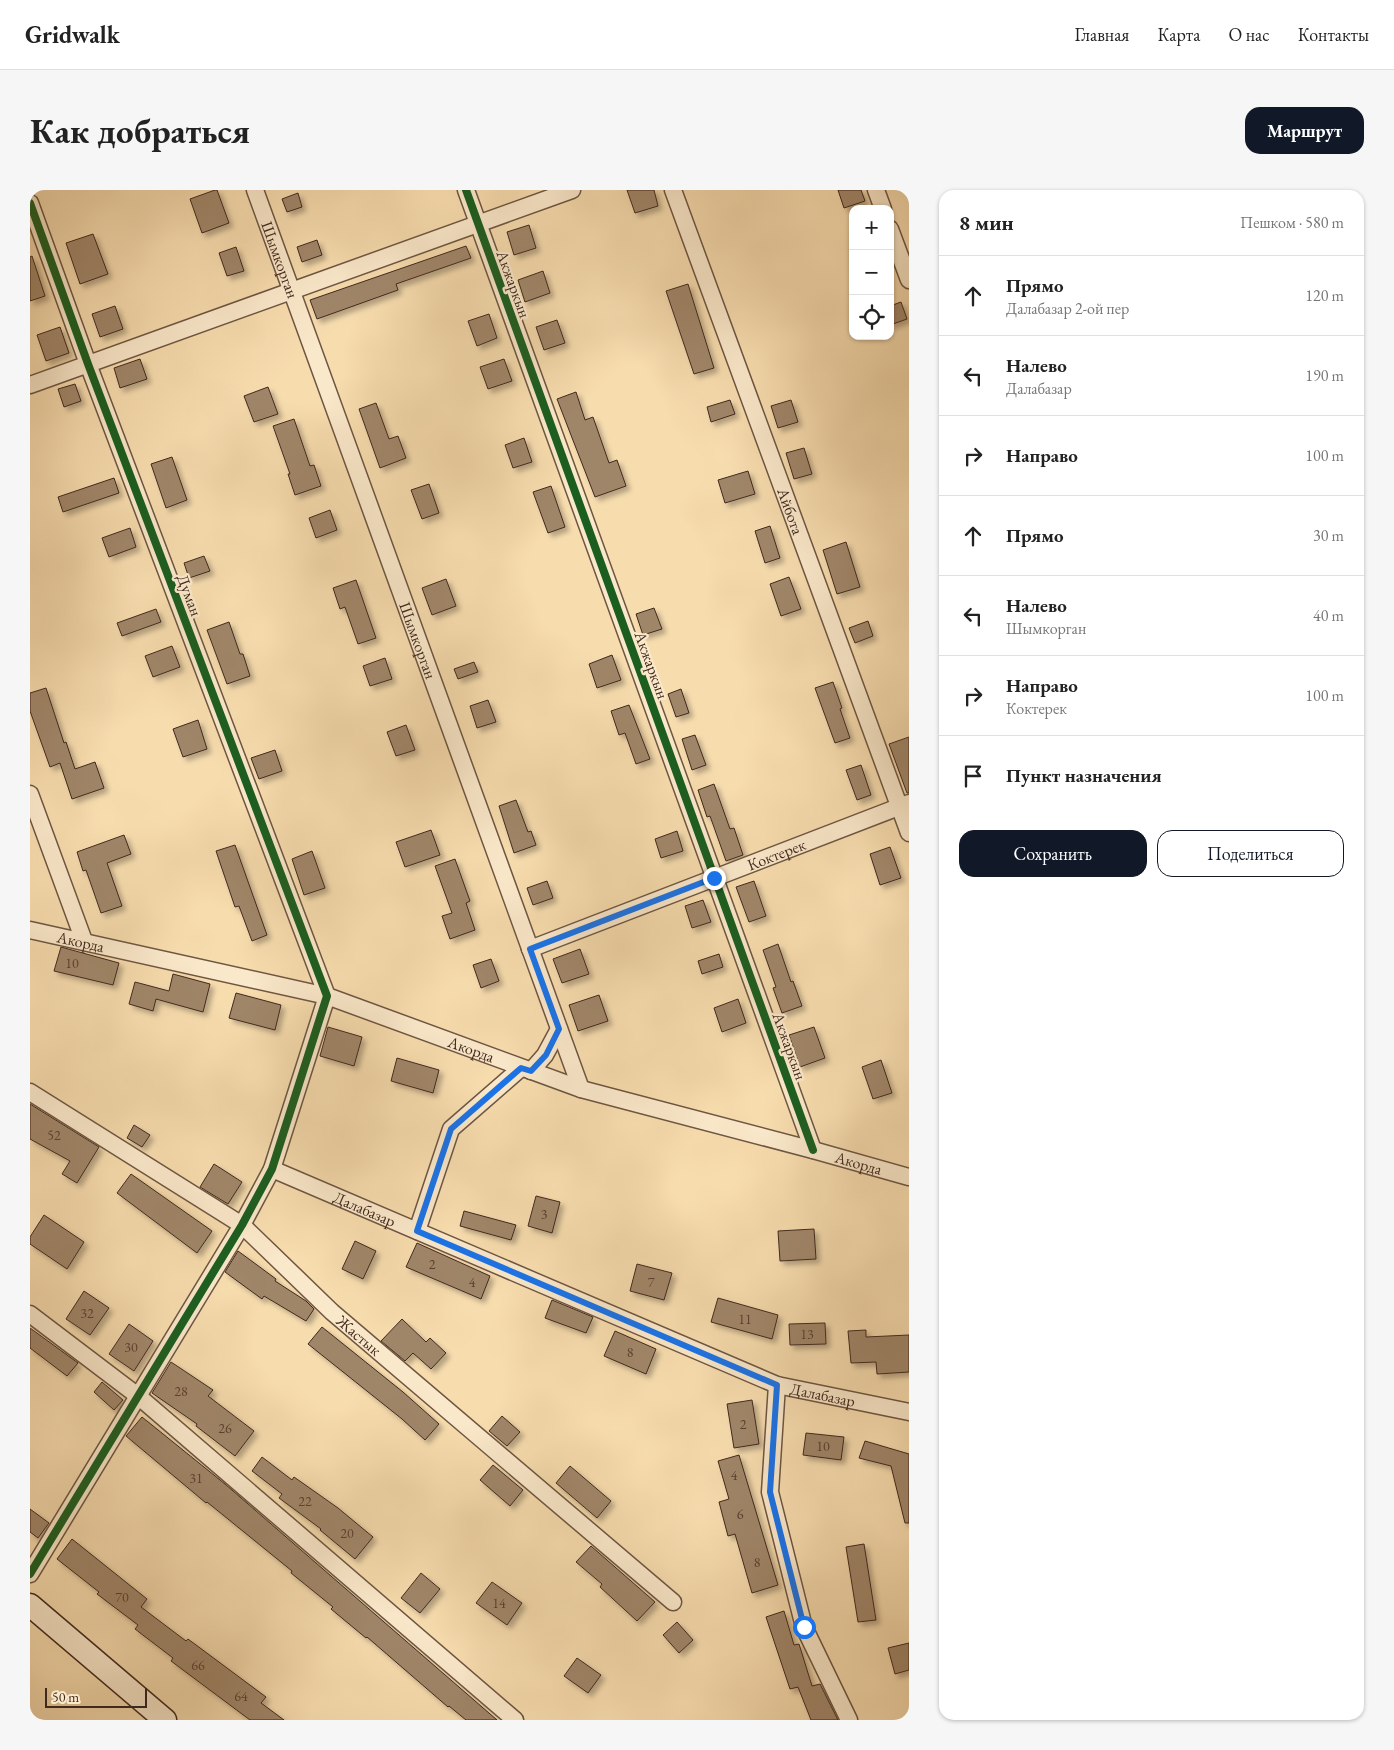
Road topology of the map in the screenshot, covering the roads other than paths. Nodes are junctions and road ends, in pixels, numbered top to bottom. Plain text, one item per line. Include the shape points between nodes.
1 (255, 190) edge
2 (466, 190) edge
3 (572, 190) edge
4 (673, 190) edge
5 (876, 190) edge
6 (30, 203) edge
7 (882, 205) edge
8 (478, 224) junction
9 (894, 240) edge
10 (909, 280) edge
11 (292, 291) junction
12 (88, 364) junction
13 (30, 385) edge
14 (30, 794) edge
15 (904, 804) edge
16 (909, 833) edge
17 (714, 878) junction
18 (30, 930) edge
19 (84, 941) junction
20 (530, 949) junction
21 (327, 996) junction
22 (559, 1029) junction
23 (526, 1069) junction
24 (581, 1089) junction
25 (30, 1092) edge
26 (813, 1150) junction
27 (272, 1169) junction
28 (909, 1177) edge
29 (242, 1225) junction
30 (417, 1231) junction
31 (30, 1314) edge
32 (777, 1385) junction
33 (138, 1396) junction
34 (909, 1412) edge
35 (35, 1556) edge
36 (30, 1574) edge
37 (673, 1602) dead end
38 (30, 1605) edge
39 (165, 1720) edge
40 (515, 1720) edge
41 (849, 1720) edge

1 - 11 street, Шымкорган
2 - 8 street, Акжаркын
3 - 8 street
4 - 15 street, Айбота
5 - 7 street
6 - 12 street, Думан
8 - 11 street
8 - 17 street, Акжаркын
9 - 10 street
11 - 12 street
11 - 20 street, Шымкорган
12 - 13 street
12 - 21 street, Думан
14 - 19 street
15 - 16 street, Айбота
15 - 17 street, Коктерек
17 - 20 street, Коктерек
17 - 26 street, Акжаркын
18 - 19 street, Акорда
19 - 21 street, Акорда
20 - 22 street, Шымкорган
21 - 23 street, Акорда
21 - 27 street
22 - 23 street via 546,1055
22 - 24 street, Шымкорган
23 - 24 street, Акорда
23 - 30 street via 451,1129
24 - 26 street, Акорда
25 - 29 street, Жастык
26 - 28 street, Акорда
27 - 29 street
27 - 30 street, Далабазар
29 - 33 street
29 - 37 street, Жастык via 332,1312
30 - 32 street, Далабазар
31 - 33 street
32 - 34 street, Далабазар
32 - 41 street via 770,1492 804,1627
33 - 35 street
33 - 40 street
35 - 36 street
38 - 39 main road

